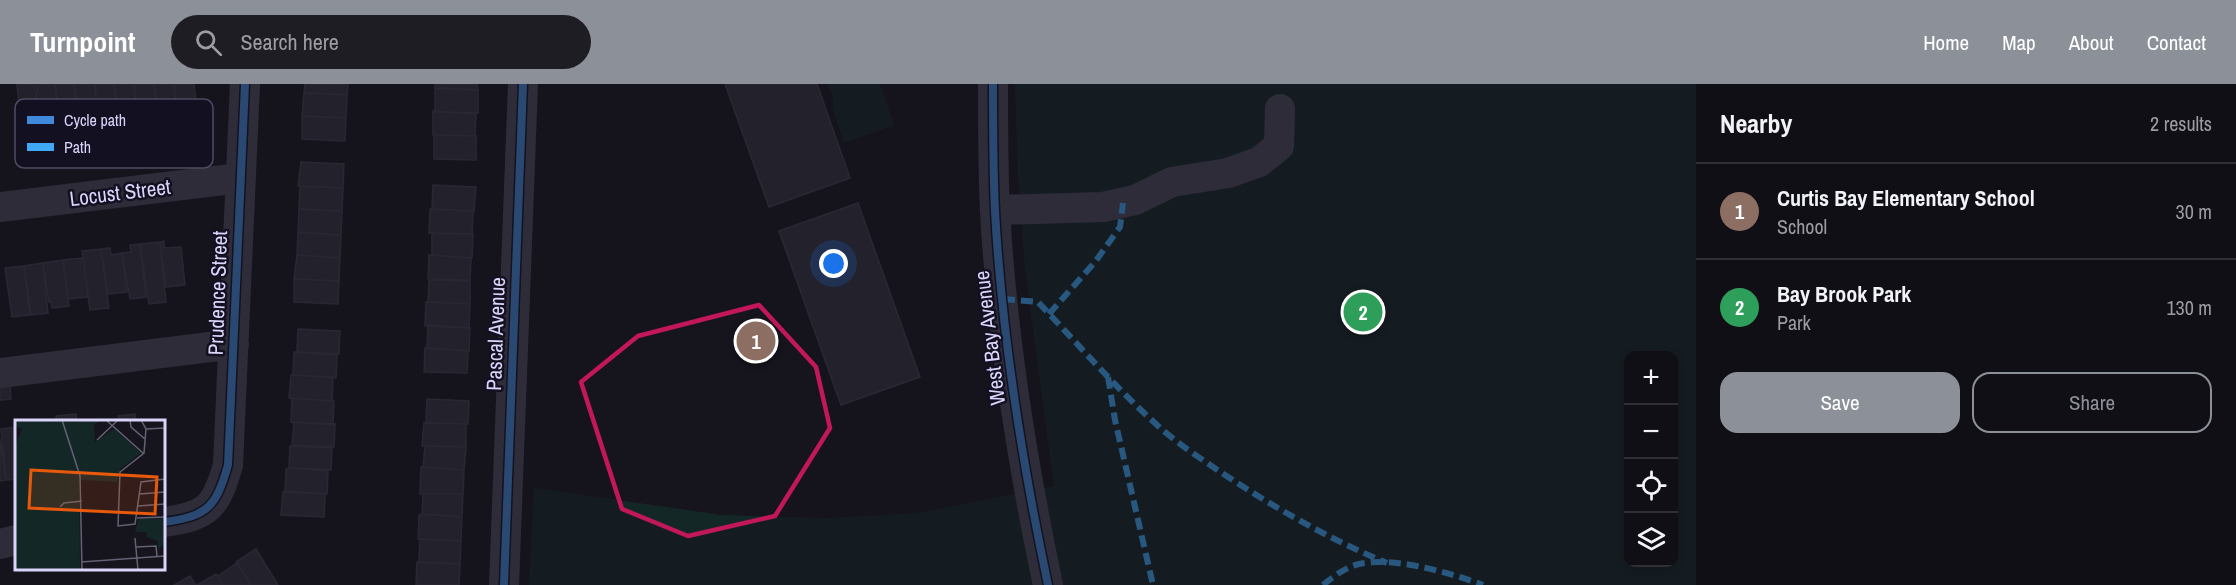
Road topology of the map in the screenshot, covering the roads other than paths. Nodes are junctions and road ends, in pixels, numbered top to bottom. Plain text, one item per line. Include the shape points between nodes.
1 (245, 84) edge
2 (523, 84) edge
3 (993, 84) edge
4 (1280, 109) dead end
5 (240, 178) junction
6 (0, 207) edge
7 (995, 210) junction
8 (234, 344) junction
9 (0, 373) edge
10 (165, 522) edge
11 (15, 540) edge
12 (0, 544) edge
13 (504, 585) edge
14 (1048, 585) edge

1 - 5 street, Prudence Street
2 - 13 street, Pascal Avenue
3 - 7 street, West Bay Avenue
4 - 7 street via 1279,146 1259,162 1228,174 1172,182 1135,200 1103,207
5 - 6 street, Locust Street
5 - 8 street, Prudence Street
7 - 14 street, West Bay Avenue via 1014,397
8 - 9 street
8 - 10 street, Prudence Street via 228,465 214,501 202,513
11 - 12 street

